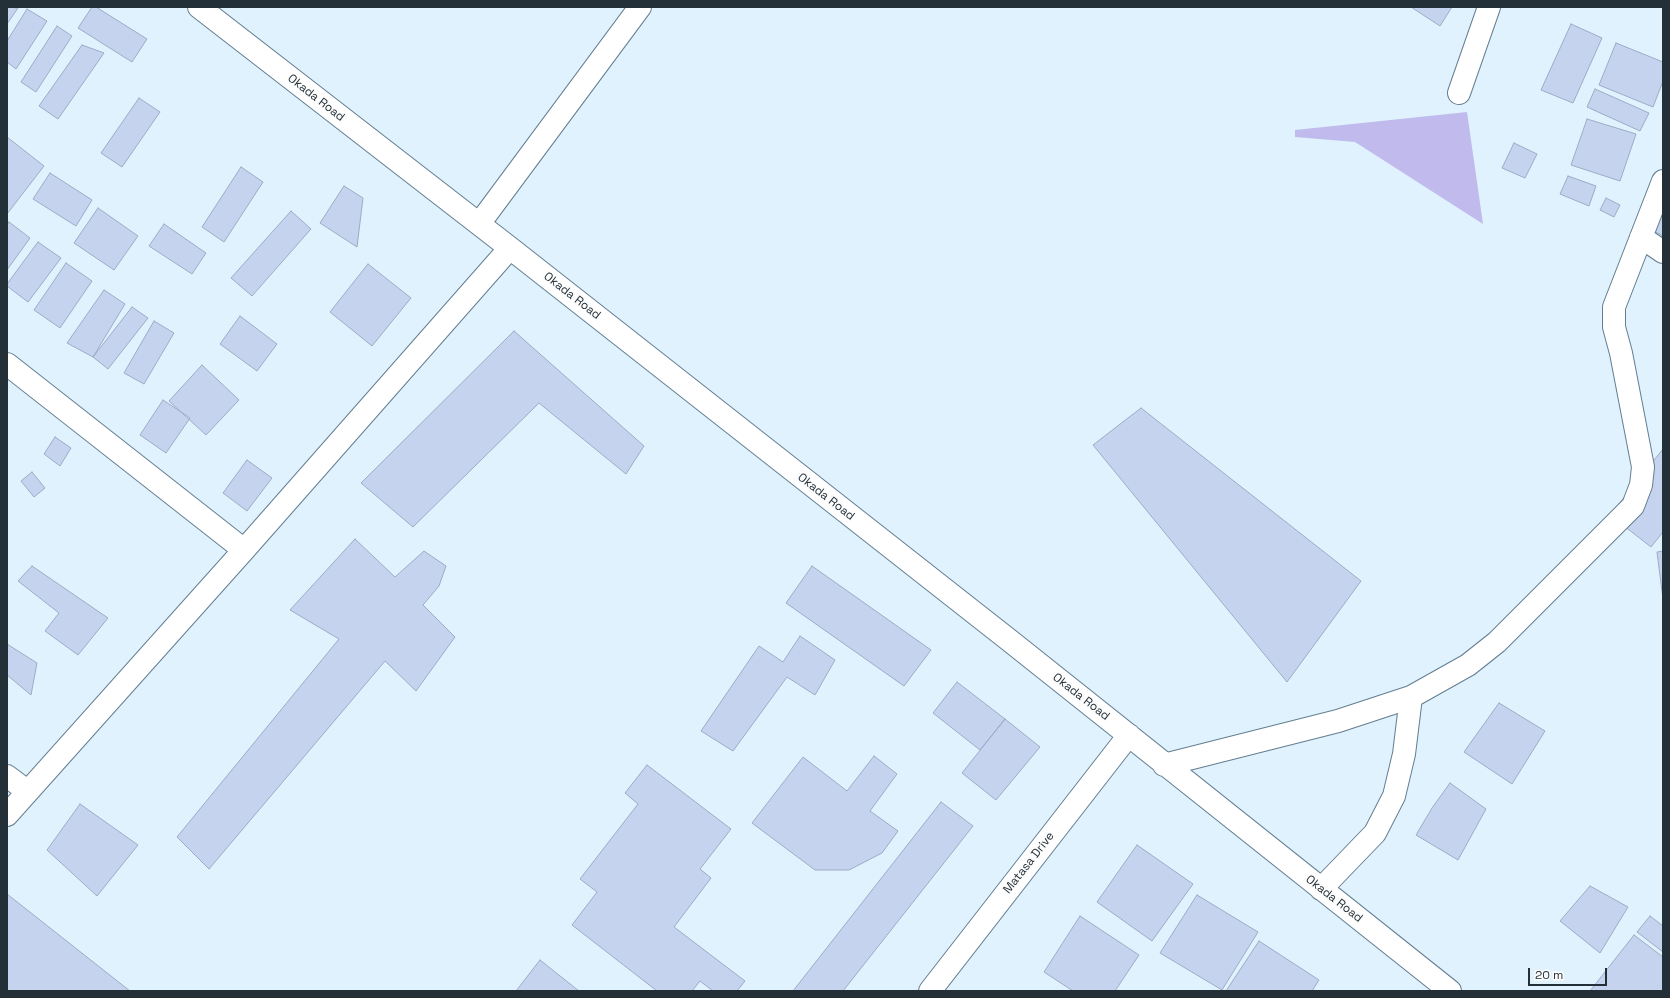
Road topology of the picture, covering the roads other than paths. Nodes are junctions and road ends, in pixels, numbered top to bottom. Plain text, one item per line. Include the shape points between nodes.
1 (199, 7) edge
2 (640, 7) edge
3 (1489, 7) edge
4 (1459, 93) dead end
5 (1663, 180) edge
6 (479, 224) junction
7 (1641, 237) junction
8 (510, 248) junction
9 (1663, 252) edge
10 (7, 364) edge
11 (244, 550) junction
12 (1411, 697) junction
13 (1129, 735) junction
14 (1164, 765) junction
15 (7, 776) edge
16 (27, 791) junction
17 (7, 815) edge
18 (1321, 889) junction
19 (930, 991) edge
20 (1450, 991) edge

1 - 6 street, Okada Road
2 - 6 street
3 - 4 street
5 - 7 street
6 - 8 street, Okada Road
7 - 9 street
7 - 12 street via 1614,308 1614,327 1643,466 1641,485 1632,506 1497,642 1468,665
8 - 11 street
8 - 13 street, Okada Road
10 - 11 street
11 - 16 street
12 - 14 street via 1338,721
12 - 18 street via 1404,754 1394,796 1375,833
13 - 14 street, Okada Road
13 - 19 street, Matasa Drive
14 - 18 street, Okada Road
15 - 16 street
16 - 17 street
18 - 20 street, Okada Road

